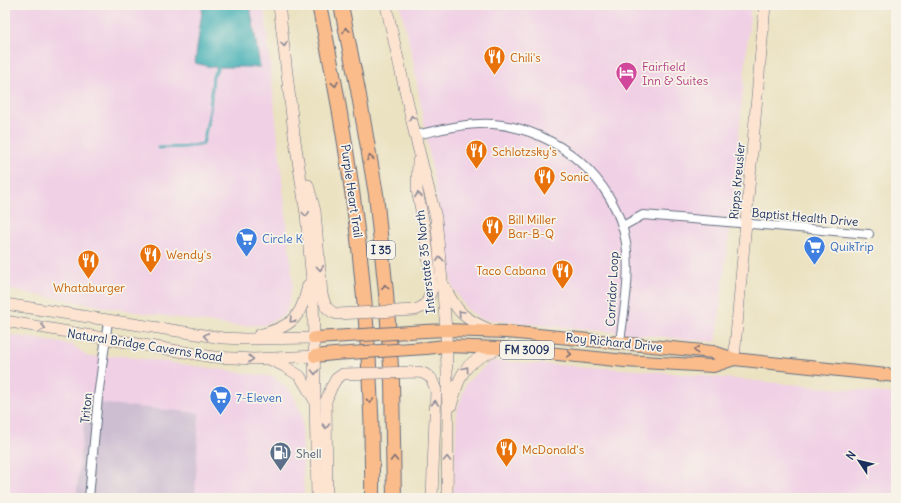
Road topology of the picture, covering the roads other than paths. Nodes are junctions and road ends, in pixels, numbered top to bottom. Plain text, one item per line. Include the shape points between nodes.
1 (279, 5) edge
2 (318, 5) edge
3 (341, 5) edge
4 (386, 5) edge
5 (765, 5) edge
6 (294, 134) junction
7 (415, 135) junction
8 (418, 147) junction
9 (746, 225) junction
10 (623, 226) junction
11 (869, 234) dead end
12 (311, 271) junction
13 (442, 281) junction
14 (5, 304) edge
15 (5, 321) edge
16 (108, 321) junction
17 (446, 330) junction
18 (493, 331) junction
19 (314, 338) junction
20 (106, 339) junction
21 (245, 339) junction
22 (620, 342) junction
23 (446, 346) junction
24 (500, 348) junction
25 (315, 356) junction
26 (268, 358) junction
27 (734, 359) junction
28 (896, 376) edge
29 (316, 401) junction
30 (448, 418) junction
31 (89, 498) edge
32 (317, 498) edge
33 (327, 498) edge
34 (372, 498) edge
35 (394, 498) edge
36 (432, 498) edge
37 (447, 498) edge

1 -> 6 main road
2 -> 34 highway, Purple Heart Trail / I 35 via 340,112 360,255 368,341
35 -> 3 highway, Purple Heart Trail / I 35 via 392,382 376,194
7 -> 4 main road, Interstate 35 North
5 - 9 main road, Ripps Kreusler
6 -> 8 main road, bridge via 315,211 322,296 326,307 337,314 415,310 427,302 432,288 417,190
6 -> 12 main road via 306,214
7 - 8 main road, Interstate 35 North
7 - 10 street, Corridor Loop via 459,126 491,124 522,129 537,135 577,159 592,172 610,197
13 -> 8 main road, Interstate 35 North via 436,218
9 - 10 street, Baptist Health Drive via 643,215
9 - 11 street, Baptist Health Drive
9 - 27 main road, Ripps Kreusler
10 - 22 street, Corridor Loop via 627,285
12 - 19 main road
12 -> 21 main road via 304,302 292,321 283,328
13 - 17 main road, Interstate 35 North
18 -> 13 main road via 473,322 459,311
14 - 16 main road, Natural Bridge Caverns Road / FM 3009
15 -> 20 main road, Natural Bridge Caverns Road / FM 3009
16 - 20 street, Triton
21 -> 16 main road, Natural Bridge Caverns Road / FM 3009
17 - 18 main road, Roy Richard Drive / FM 3009
17 - 19 main road, FM 3009, bridge
17 - 23 main road, Interstate 35 North
18 - 22 main road, Roy Richard Drive / FM 3009
19 - 21 main road, Natural Bridge Caverns Road / FM 3009
19 - 25 main road
20 -> 26 main road, Natural Bridge Caverns Road / FM 3009 via 213,357
20 - 31 street, Triton
27 -> 22 main road, Roy Richard Drive / FM 3009 via 713,352
23 - 24 main road, Roy Richard Drive / FM 3009
23 - 25 main road, Natural Bridge Caverns Road / FM 3009, bridge
23 - 30 main road, Interstate 35 North
24 -> 27 main road, Roy Richard Drive / FM 3009 via 625,361 712,366
30 -> 24 main road via 463,372 481,356
25 - 26 main road, Natural Bridge Caverns Road / FM 3009
25 -> 29 main road
26 - 29 main road via 300,376
27 - 28 main road, Roy Richard Drive / FM 3009
29 - 32 main road
37 -> 30 main road, Interstate 35 North
36 -> 33 main road, bridge via 436,390 431,378 419,372 343,374 336,379 326,401

